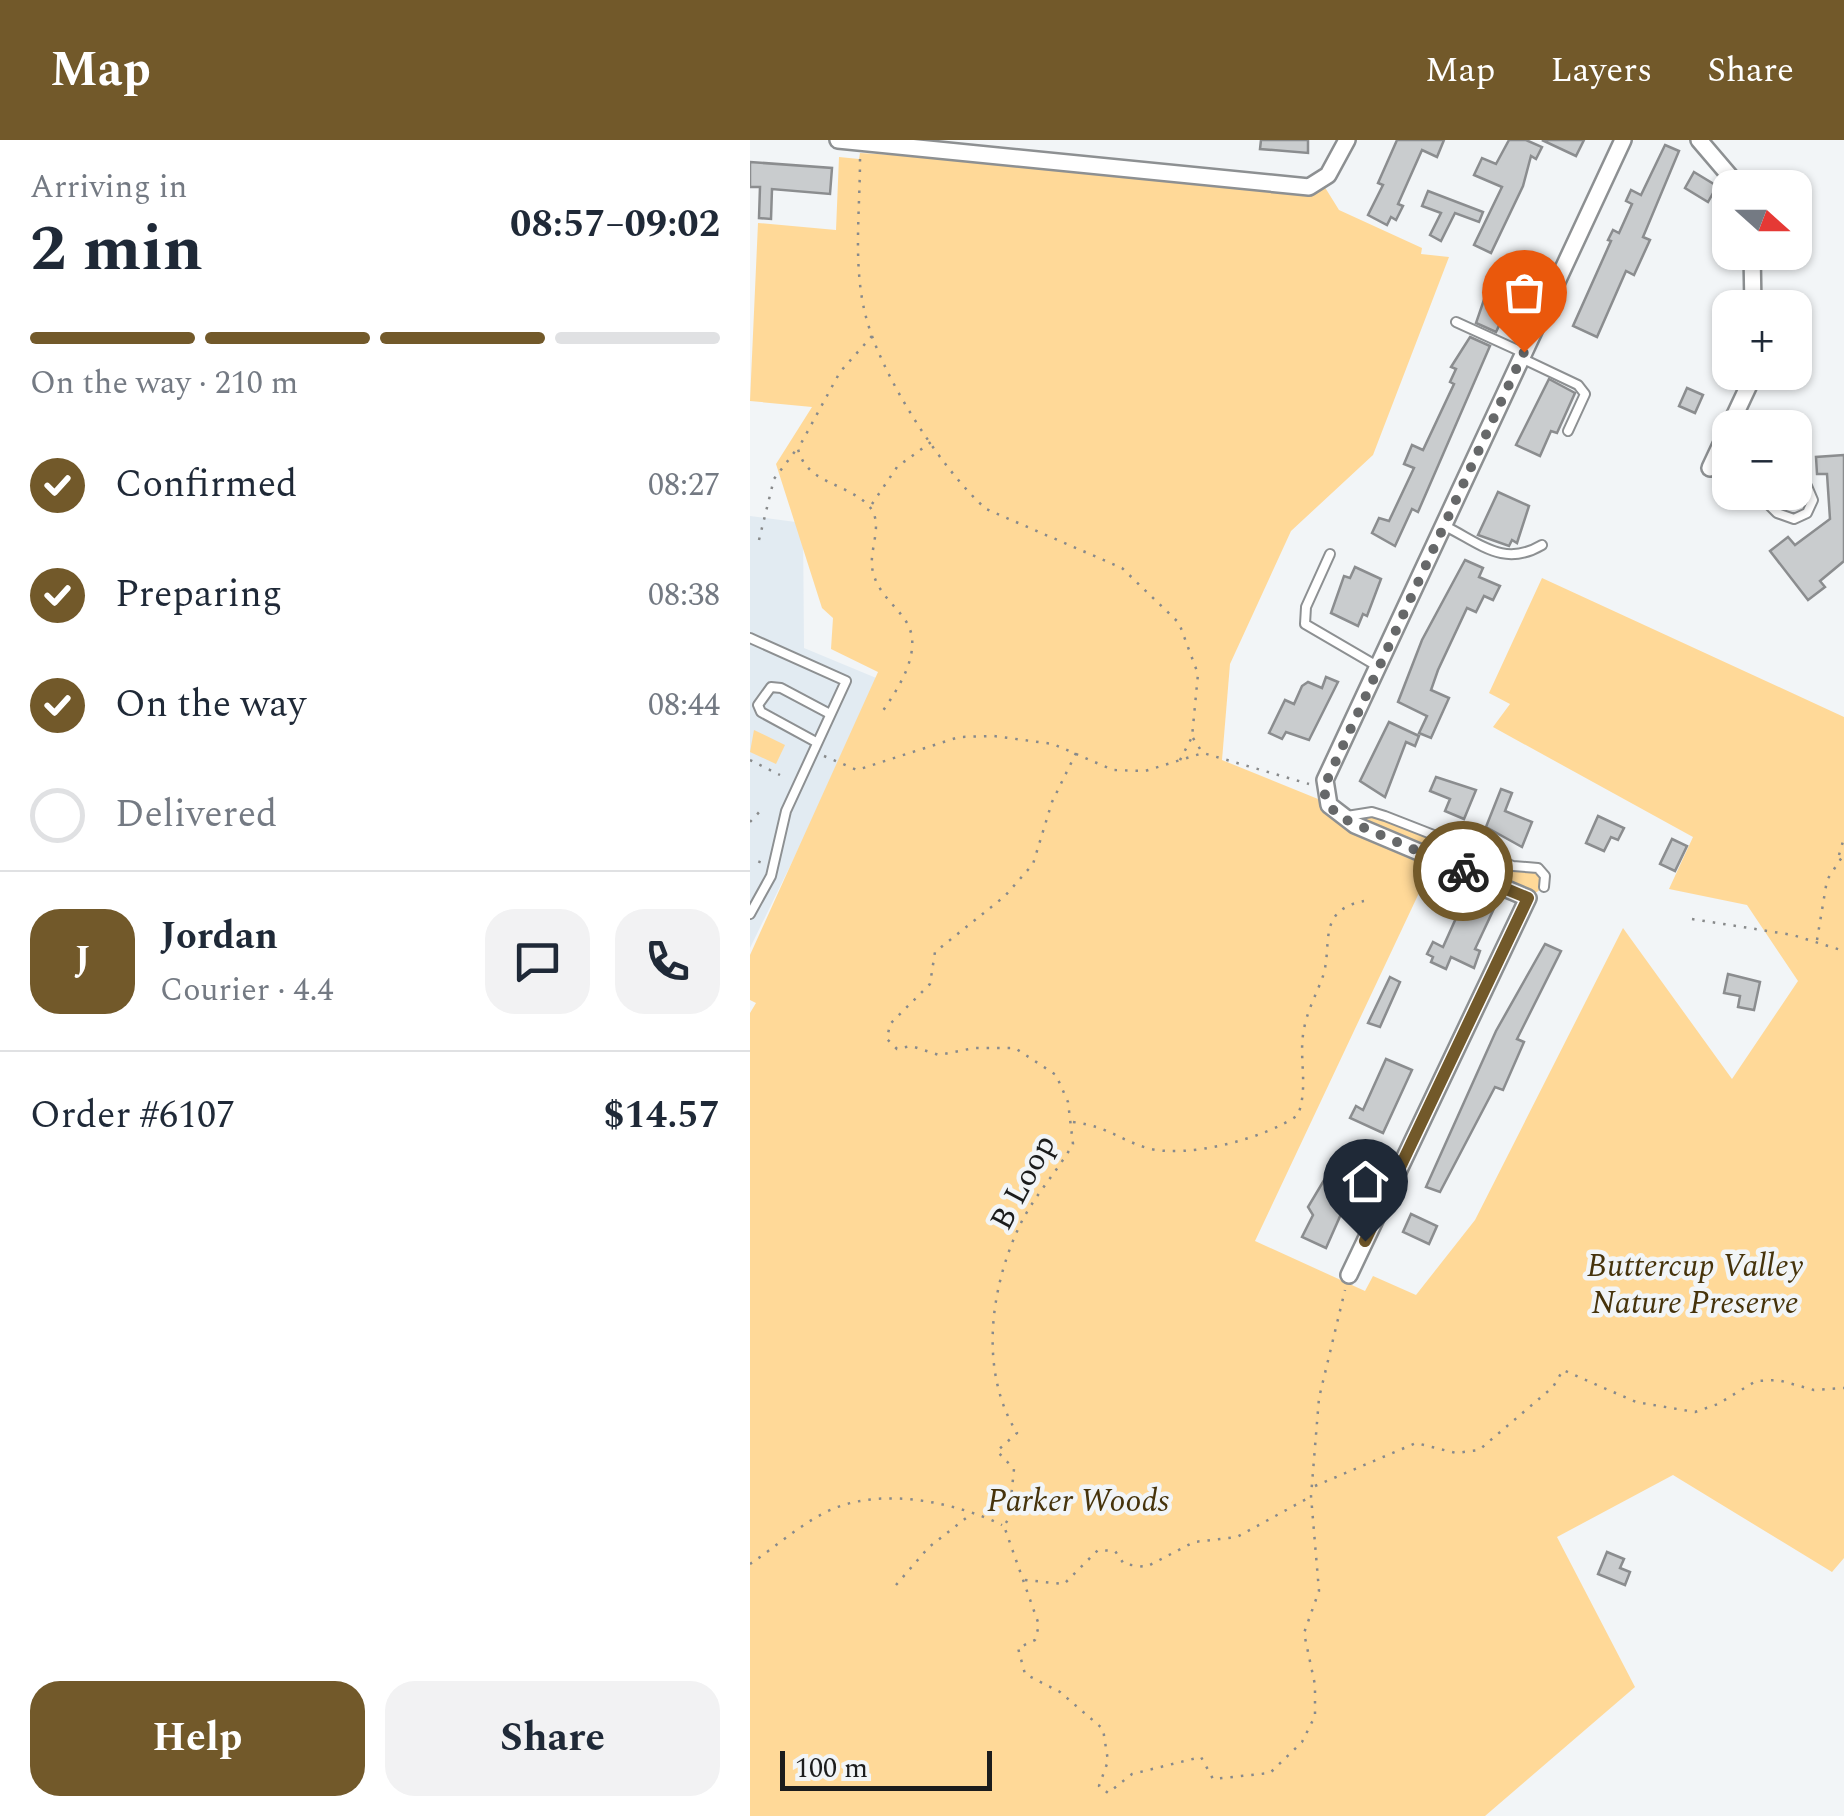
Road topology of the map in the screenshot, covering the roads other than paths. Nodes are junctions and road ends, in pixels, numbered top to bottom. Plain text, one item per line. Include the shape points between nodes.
1 (838, 140) edge
2 (1347, 140) edge
3 (1623, 140) edge
4 (1699, 140) edge
5 (855, 145) edge
6 (1725, 170) edge
7 (1456, 322) dead end
8 (1522, 355) junction
9 (1568, 430) dead end
10 (1712, 466) edge
11 (1710, 468) dead end
12 (1774, 510) edge
13 (1808, 510) edge
14 (1443, 524) junction
15 (1542, 545) dead end
16 (1330, 554) dead end
17 (750, 638) edge
18 (1377, 666) junction
19 (830, 714) junction
20 (816, 742) junction
21 (1342, 818) junction
22 (1544, 887) dead end
23 (750, 914) edge
24 (1349, 1275) road end

1 - 5 street
2 - 5 street via 1328,175 1309,186
3 - 8 street
4 - 6 street
7 - 8 lane
8 - 9 lane via 1586,394
8 - 14 street
10 - 11 street
12 - 13 lane via 1794,519
14 - 15 lane via 1505,555 1522,557
14 - 18 street
16 - 18 lane via 1305,624
17 - 19 lane via 846,681
18 - 21 street via 1319,787
19 - 20 lane
19 - 20 lane via 781,688 762,694 758,705 770,720
20 - 23 lane via 786,810 772,876
21 - 22 lane via 1384,816 1512,866 1538,868
21 - 24 street via 1528,898

